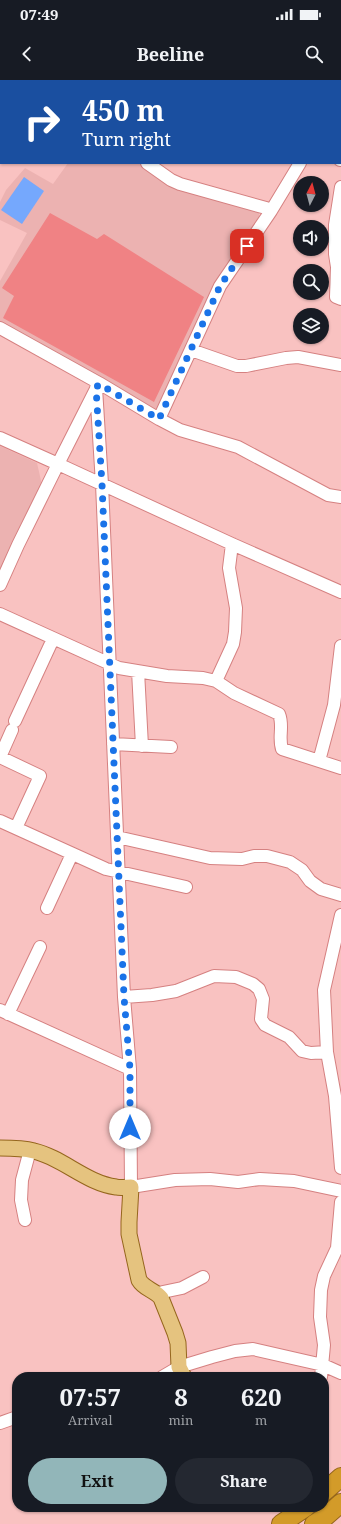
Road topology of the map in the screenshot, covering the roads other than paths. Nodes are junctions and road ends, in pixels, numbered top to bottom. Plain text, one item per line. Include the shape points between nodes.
1 (148, 164) edge
2 (299, 164) edge
3 (341, 187) edge
4 (271, 211) junction
5 (341, 299) edge
6 (0, 328) edge
7 (191, 350) junction
8 (341, 365) edge
9 (98, 386) junction
10 (159, 419) junction
11 (0, 438) edge
12 (58, 464) junction
13 (102, 484) junction
14 (341, 497) edge
15 (232, 544) junction
16 (0, 585) edge
17 (341, 592) edge
18 (0, 614) edge
19 (53, 639) junction
20 (341, 646) edge
21 (110, 664) junction
22 (138, 671) junction
23 (216, 681) junction
24 (113, 744) junction
25 (142, 746) junction
26 (170, 747) dead end
27 (0, 757) edge
28 (319, 761) junction
29 (341, 768) edge
30 (1, 823) edge
31 (16, 828) junction
32 (117, 837) junction
33 (72, 854) junction
34 (119, 873) junction
35 (186, 887) dead end
36 (341, 895) edge
37 (47, 908) dead end
38 (341, 914) edge
39 (40, 947) dead end
40 (337, 960) edge
41 (124, 997) junction
42 (4, 1012) edge
43 (327, 1052) junction
44 (130, 1069) junction
45 (0, 1148) edge
46 (30, 1150) junction
47 (341, 1168) edge
48 (131, 1187) junction
49 (341, 1191) edge
50 (341, 1202) edge
51 (25, 1220) dead end
52 (203, 1278) dead end
53 (158, 1293) junction
54 (323, 1365) junction
55 (182, 1372) edge
56 (322, 1372) edge
57 (341, 1373) edge
58 (12, 1419) edge
59 (0, 1423) edge
60 (341, 1477) edge
61 (329, 1488) edge
62 (341, 1503) edge
63 (299, 1512) edge
64 (322, 1518) edge
65 (281, 1524) edge

1 - 4 street via 180,184
2 - 4 street
3 - 5 street via 335,224 335,254 336,297
4 - 7 street via 220,286
6 - 9 street
7 - 8 street via 237,366 298,357
7 - 10 street
9 - 10 street
9 - 12 street
9 - 13 street
10 - 14 street via 180,430 238,447 328,495
11 - 12 street
12 - 13 street
12 - 16 street
13 - 15 street
13 - 21 street
15 - 17 street
15 - 23 street via 229,568 236,608 235,632 233,644
18 - 19 street
19 - 21 street
19 - 27 street
20 - 28 street via 334,705
21 - 22 street
21 - 24 street
22 - 23 street
22 - 25 street
23 - 28 street via 279,714 282,721 282,749
24 - 25 street
24 - 32 street
25 - 26 street
27 - 31 street via 40,776
28 - 29 street
30 - 31 street
31 - 33 street
32 - 34 street
32 - 36 street via 210,858 275,858 290,862 302,870 310,881 321,889
33 - 34 street
33 - 37 street
34 - 35 street
34 - 41 street
38 - 40 street
39 - 42 street
40 - 43 street via 327,972 324,990
41 - 43 street via 176,991 214,976 236,977 253,984 259,990 263,999 261,1020 265,1025 289,1037 302,1051
41 - 44 street
42 - 44 street
43 - 47 street via 335,1096
44 - 48 street
45 - 46 main road
46 - 48 main road via 99,1183 116,1188
46 - 51 street via 22,1180 21,1200
48 - 49 street via 175,1180 210,1179 238,1182 260,1179 294,1181
48 - 53 main road via 129,1234 139,1280 142,1285
50 - 54 street via 337,1248 324,1276 321,1290
52 - 53 street via 182,1288
53 - 55 main road via 175,1333
54 - 55 street via 253,1349 220,1355
54 - 56 street
54 - 57 street
58 - 59 street
60 - 61 highway
62 - 64 highway
63 - 65 highway

